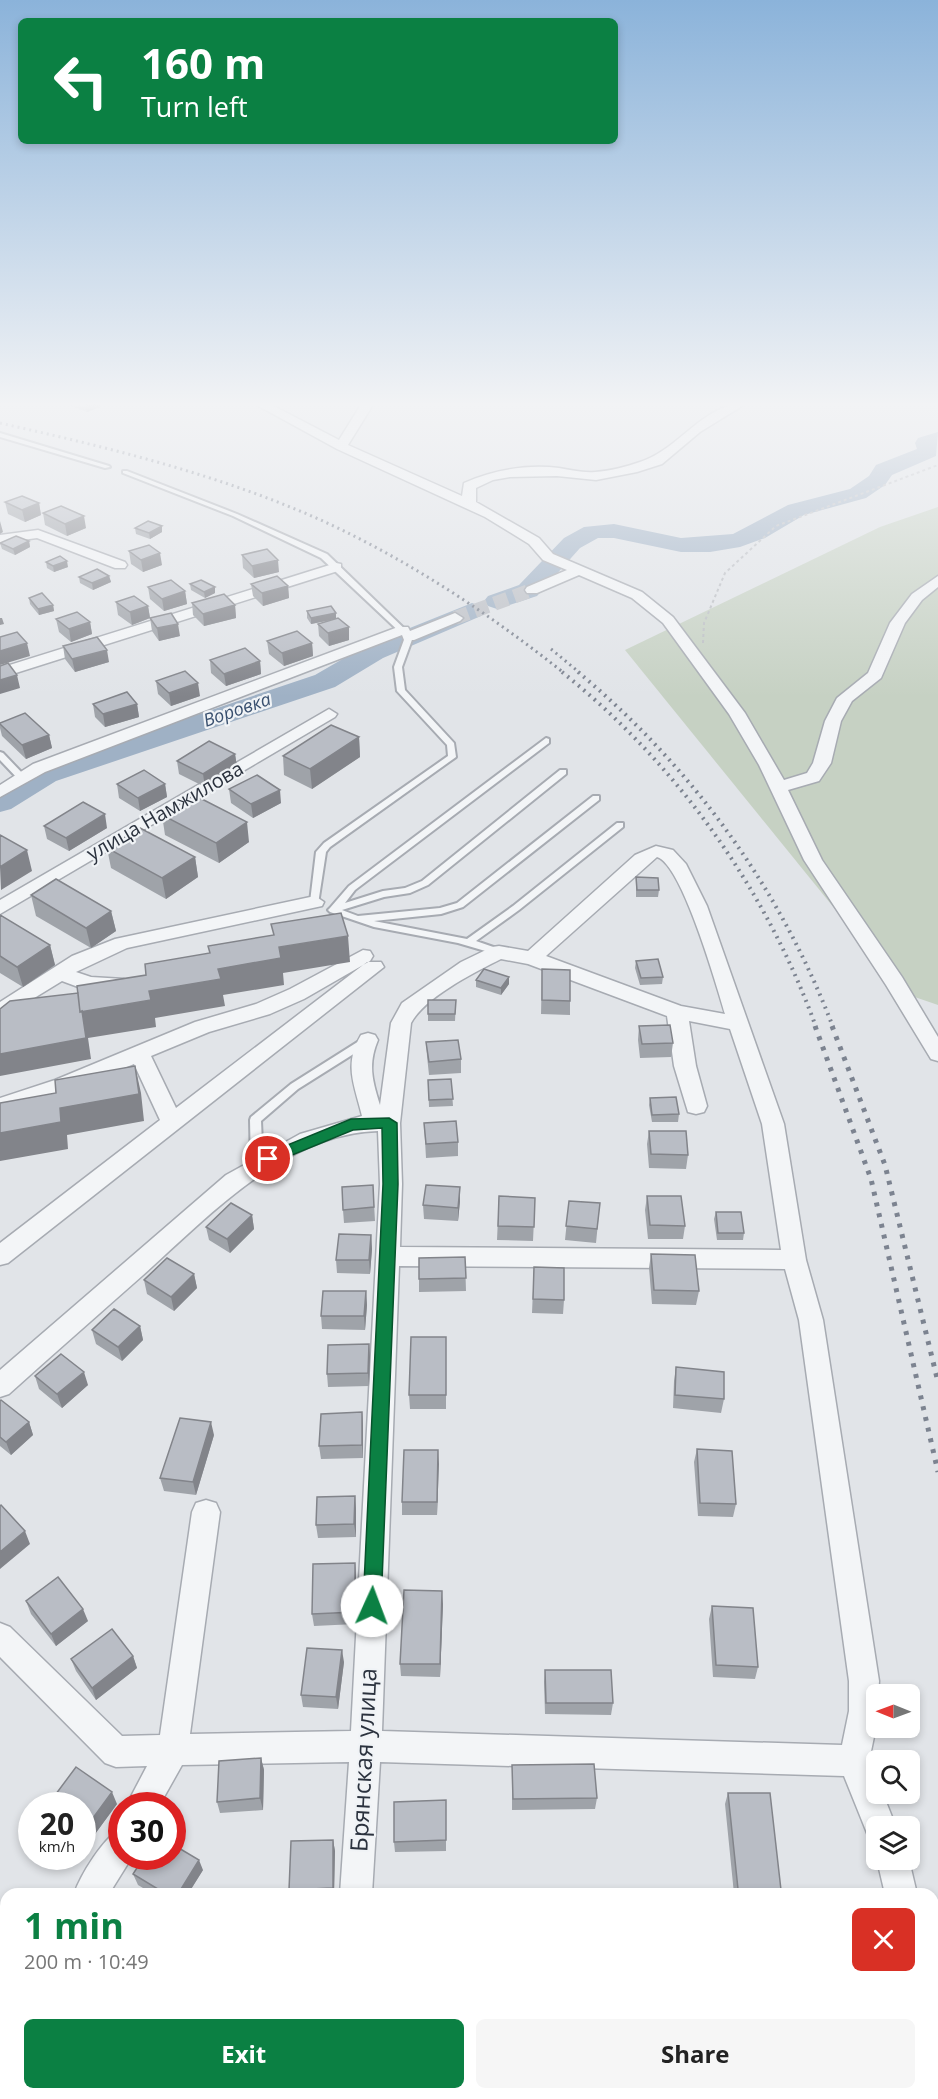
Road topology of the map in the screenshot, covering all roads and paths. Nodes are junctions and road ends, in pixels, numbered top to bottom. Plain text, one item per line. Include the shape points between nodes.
1 (197, 501) edge
2 (460, 501) edge
3 (469, 501) edge
4 (843, 501) edge
5 (469, 505) junction
6 (0, 539) edge
7 (120, 565) dead end
8 (336, 567) junction
9 (579, 570) junction
10 (938, 580) edge
11 (532, 590) tunnel mouth
12 (455, 618) tunnel mouth
13 (405, 632) junction
14 (706, 670) junction
15 (0, 673) edge
16 (329, 714) dead end
17 (546, 741) dead end
18 (0, 755) edge
19 (563, 772) dead end
20 (22, 778) junction
21 (779, 787) junction
22 (0, 792) edge
23 (596, 798) dead end
24 (620, 825) dead end
25 (315, 902) joint
26 (0, 908) edge
27 (333, 910) junction
28 (359, 919) junction
29 (471, 940) junction
30 (499, 952) junction
31 (532, 958) junction
32 (59, 973) junction
33 (133, 980) edge
34 (0, 1012) edge
35 (677, 1012) junction
36 (738, 1024) junction
37 (368, 1040) joint
38 (139, 1053) junction
39 (938, 1054) edge
40 (0, 1106) edge
41 (696, 1106) dead end
42 (172, 1122) junction
43 (382, 1122) junction
44 (257, 1166) junction
45 (0, 1256) edge
46 (386, 1256) junction
47 (794, 1260) junction
48 (0, 1386) edge
49 (206, 1512) dead end
50 (0, 1637) edge
51 (366, 1746) junction
52 (173, 1750) junction
53 (854, 1761) junction
54 (150, 1792) edge
55 (876, 1816) edge
56 (108, 1866) edge
57 (895, 1870) edge
58 (94, 1888) edge
59 (356, 1888) edge
60 (900, 1888) edge

1 - 8 lane via 275,532 324,556
2 - 5 street
3 - 5 street
4 - 14 path via 776,526 725,573 704,623
5 - 9 street via 534,541 548,557
6 - 7 street via 38,534
8 - 13 lane
8 - 15 street
9 - 11 street
9 - 14 street via 616,584 652,605
10 - 21 street via 917,597 898,623 874,675 845,698 833,721 822,763 813,777
12 - 13 street
13 - 20 street via 39,768
13 - 25 lane via 398,667 401,691 451,745 452,757 327,845 321,852
14 - 21 street via 737,713
16 - 26 street, улица Намжилова
17 - 27 lane via 352,888
18 - 20 lane
19 - 27 lane via 425,884
20 - 22 street
21 - 39 street via 813,860
23 - 28 lane via 460,905 441,911
24 - 29 lane
25 - 32 street via 288,917 122,943
27 - 28 lane
28 - 29 lane
29 - 30 lane
30 - 31 street
30 - 43 street via 468,967 409,1008 401,1023
31 - 35 street
31 - 36 street via 641,859 651,852 662,852 672,859 692,891
32 - 33 street via 96,985
32 - 34 street
35 - 36 street
35 - 41 street
36 - 47 street via 773,1124
37 - 43 street via 360,1054 358,1071
37 - 44 lane via 296,1085 255,1120
38 - 40 street
38 - 42 street
38 - 42 street via 202,1027 262,1009 369,962
42 - 45 street
43 - 44 street via 351,1125
43 - 46 street, Брянская улица via 391,1184
44 - 48 street via 234,1181
46 - 47 street
46 - 51 street, Брянская улица
47 - 53 street via 811,1320 864,1681 864,1711
49 - 52 street
50 - 52 street via 116,1752
51 - 52 street
51 - 53 street
51 - 59 street, Брянская улица
52 - 54 street
53 - 55 street
56 - 58 street
57 - 60 street

